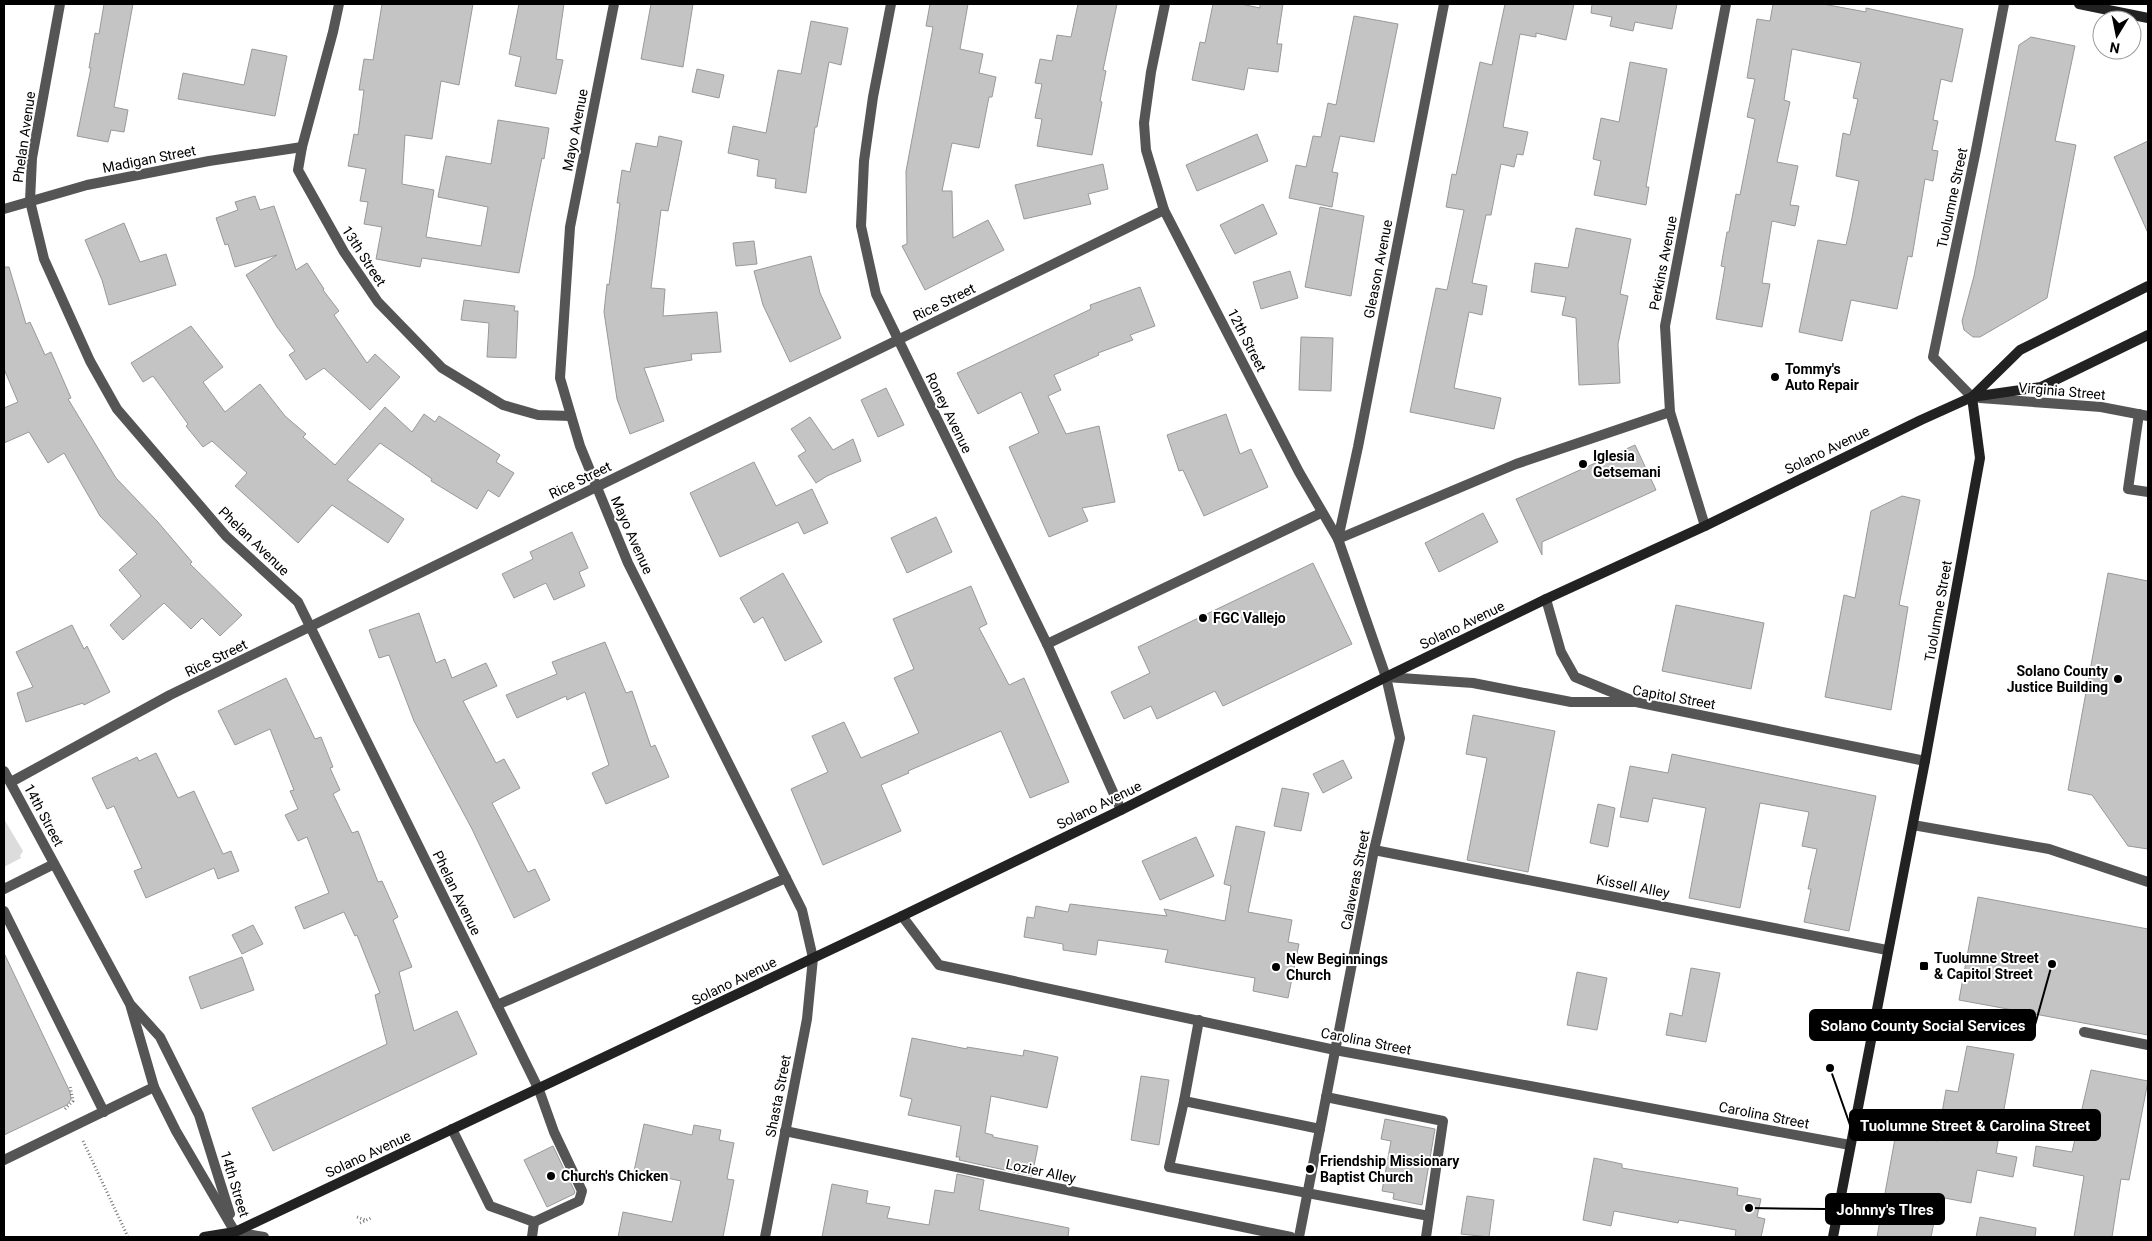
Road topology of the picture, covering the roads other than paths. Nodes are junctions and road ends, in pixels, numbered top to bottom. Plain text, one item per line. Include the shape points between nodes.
1 (60, 4) edge
2 (339, 4) edge
3 (614, 4) edge
4 (891, 4) edge
5 (1165, 4) edge
6 (1444, 4) edge
7 (1726, 4) edge
8 (2004, 4) edge
9 (2079, 4) edge
10 (2148, 18) edge
11 (302, 147) junction
12 (30, 201) junction
13 (4, 209) edge
14 (1164, 210) junction
15 (2148, 286) edge
16 (2148, 336) edge
17 (898, 340) junction
18 (1972, 397) junction
19 (1670, 412) junction
20 (2144, 415) edge
21 (571, 416) junction
22 (596, 487) junction
23 (2148, 492) edge
24 (1321, 513) junction
25 (1706, 526) junction
26 (1338, 539) junction
27 (1546, 600) junction
28 (310, 627) junction
29 (1046, 644) junction
30 (1386, 677) junction
31 (1636, 702) junction
32 (1925, 761) junction
33 (4, 771) edge
34 (11, 782) junction
35 (1121, 810) junction
36 (1912, 825) junction
37 (1374, 850) junction
38 (54, 864) junction
39 (786, 878) junction
40 (2148, 882) edge
41 (4, 889) edge
42 (902, 916) junction
43 (5, 917) edge
44 (1887, 950) junction
45 (813, 958) junction
46 (130, 1004) junction
47 (497, 1005) junction
48 (1199, 1020) junction
49 (2084, 1032) dead end
50 (2148, 1045) edge
51 (1336, 1050) junction
52 (154, 1087) junction
53 (539, 1090) junction
54 (1326, 1097) junction
55 (1184, 1101) junction
56 (104, 1112) junction
57 (1320, 1129) junction
58 (452, 1130) junction
59 (785, 1131) junction
60 (1850, 1146) junction
61 (4, 1160) edge
62 (1308, 1194) junction
63 (1429, 1216) junction
64 (534, 1222) junction
65 (233, 1235) edge
66 (204, 1237) edge
67 (264, 1237) edge
68 (532, 1237) edge
69 (765, 1237) edge
70 (1291, 1237) edge
71 (1299, 1237) edge
72 (1426, 1237) edge
73 (1832, 1237) edge

1 - 12 street, Phelan Avenue via 32,158
2 - 11 street, 13th Street
3 - 21 street, Mayo Avenue via 570,227 560,378
4 - 17 street, Roney Avenue via 870,115 861,226 876,294
5 - 14 street, 12th Street via 1144,122 1146,150
6 - 26 street, Gleason Avenue
7 - 19 street, Perkins Avenue via 1666,326
8 - 18 street, Tuolumne Street via 1933,357
9 - 10 main road
11 - 12 street, Madigan Street via 106,181
11 - 21 street, 13th Street via 298,170 344,252 378,302 442,368 503,406 538,415
12 - 13 street, Madigan Street
12 - 28 street, Phelan Avenue via 44,258 90,361 117,409 226,536 298,602
14 - 17 street, Rice Street
14 - 24 street, 12th Street
15 - 18 main road, Solano Avenue via 2020,350
16 - 18 main road, Solano Avenue via 2041,387
17 - 22 street, Rice Street
17 - 29 street, Roney Avenue
18 - 20 street, Virginia Street via 2102,407
18 - 25 main road, Solano Avenue
18 - 32 main road, Tuolumne Street via 1980,458
19 - 25 street, Perkins Avenue
19 - 26 street via 1516,464
20 - 23 street via 2128,489
21 - 22 street, Mayo Avenue
22 - 28 street, Rice Street
22 - 39 street, Mayo Avenue via 628,563
24 - 26 street, 12th Street
24 - 29 street
25 - 27 main road, Solano Avenue
26 - 30 street, 12th Street
27 - 30 main road, Solano Avenue
27 - 31 street via 1561,652 1575,677
28 - 34 street, Rice Street via 170,695
28 - 47 street, Phelan Avenue
29 - 35 street, Roney Avenue
30 - 31 street, Capitol Street via 1473,683 1571,702
30 - 35 main road, Solano Avenue
30 - 37 street, Calaveras Street via 1400,738
31 - 32 street, Capitol Street
32 - 36 main road, Tuolumne Street
33 - 34 street, 14th Street
34 - 38 street, 14th Street
35 - 42 main road, Solano Avenue
36 - 40 street via 2049,849
36 - 44 main road, Tuolumne Street
37 - 44 street, Kissell Alley
37 - 51 street, Calaveras Street
38 - 41 street
38 - 46 street, 14th Street
39 - 45 street, Mayo Avenue via 802,910
39 - 47 street
42 - 45 main road, Solano Avenue
42 - 48 street, Carolina Street via 939,965
43 - 56 street
44 - 60 main road, Tuolumne Street
45 - 53 main road, Solano Avenue
45 - 59 street, Shasta Street via 806,1019
46 - 52 street, 14th Street
46 - 65 street, 14th Street via 160,1037 199,1115
47 - 53 street, Phelan Avenue
48 - 51 street, Carolina Street
48 - 55 street
49 - 50 street
51 - 54 street, Calaveras Street
51 - 60 street, Carolina Street
52 - 56 street
52 - 65 street, 14th Street
53 - 58 main road, Solano Avenue
53 - 64 street, Phelan Avenue via 554,1132 582,1191 579,1201
54 - 57 street, Calaveras Street
54 - 63 street via 1443,1121
55 - 57 street
55 - 62 street via 1169,1167
56 - 61 street
57 - 62 street, Calaveras Street
58 - 64 street via 490,1206
58 - 65 main road, Solano Avenue
59 - 69 street, Shasta Street
59 - 70 street, Lozier Alley
60 - 73 main road, Tuolumne Street
62 - 63 street
62 - 71 street, Calaveras Street
63 - 72 street
64 - 68 street
65 - 66 main road, Solano Avenue
65 - 67 street

